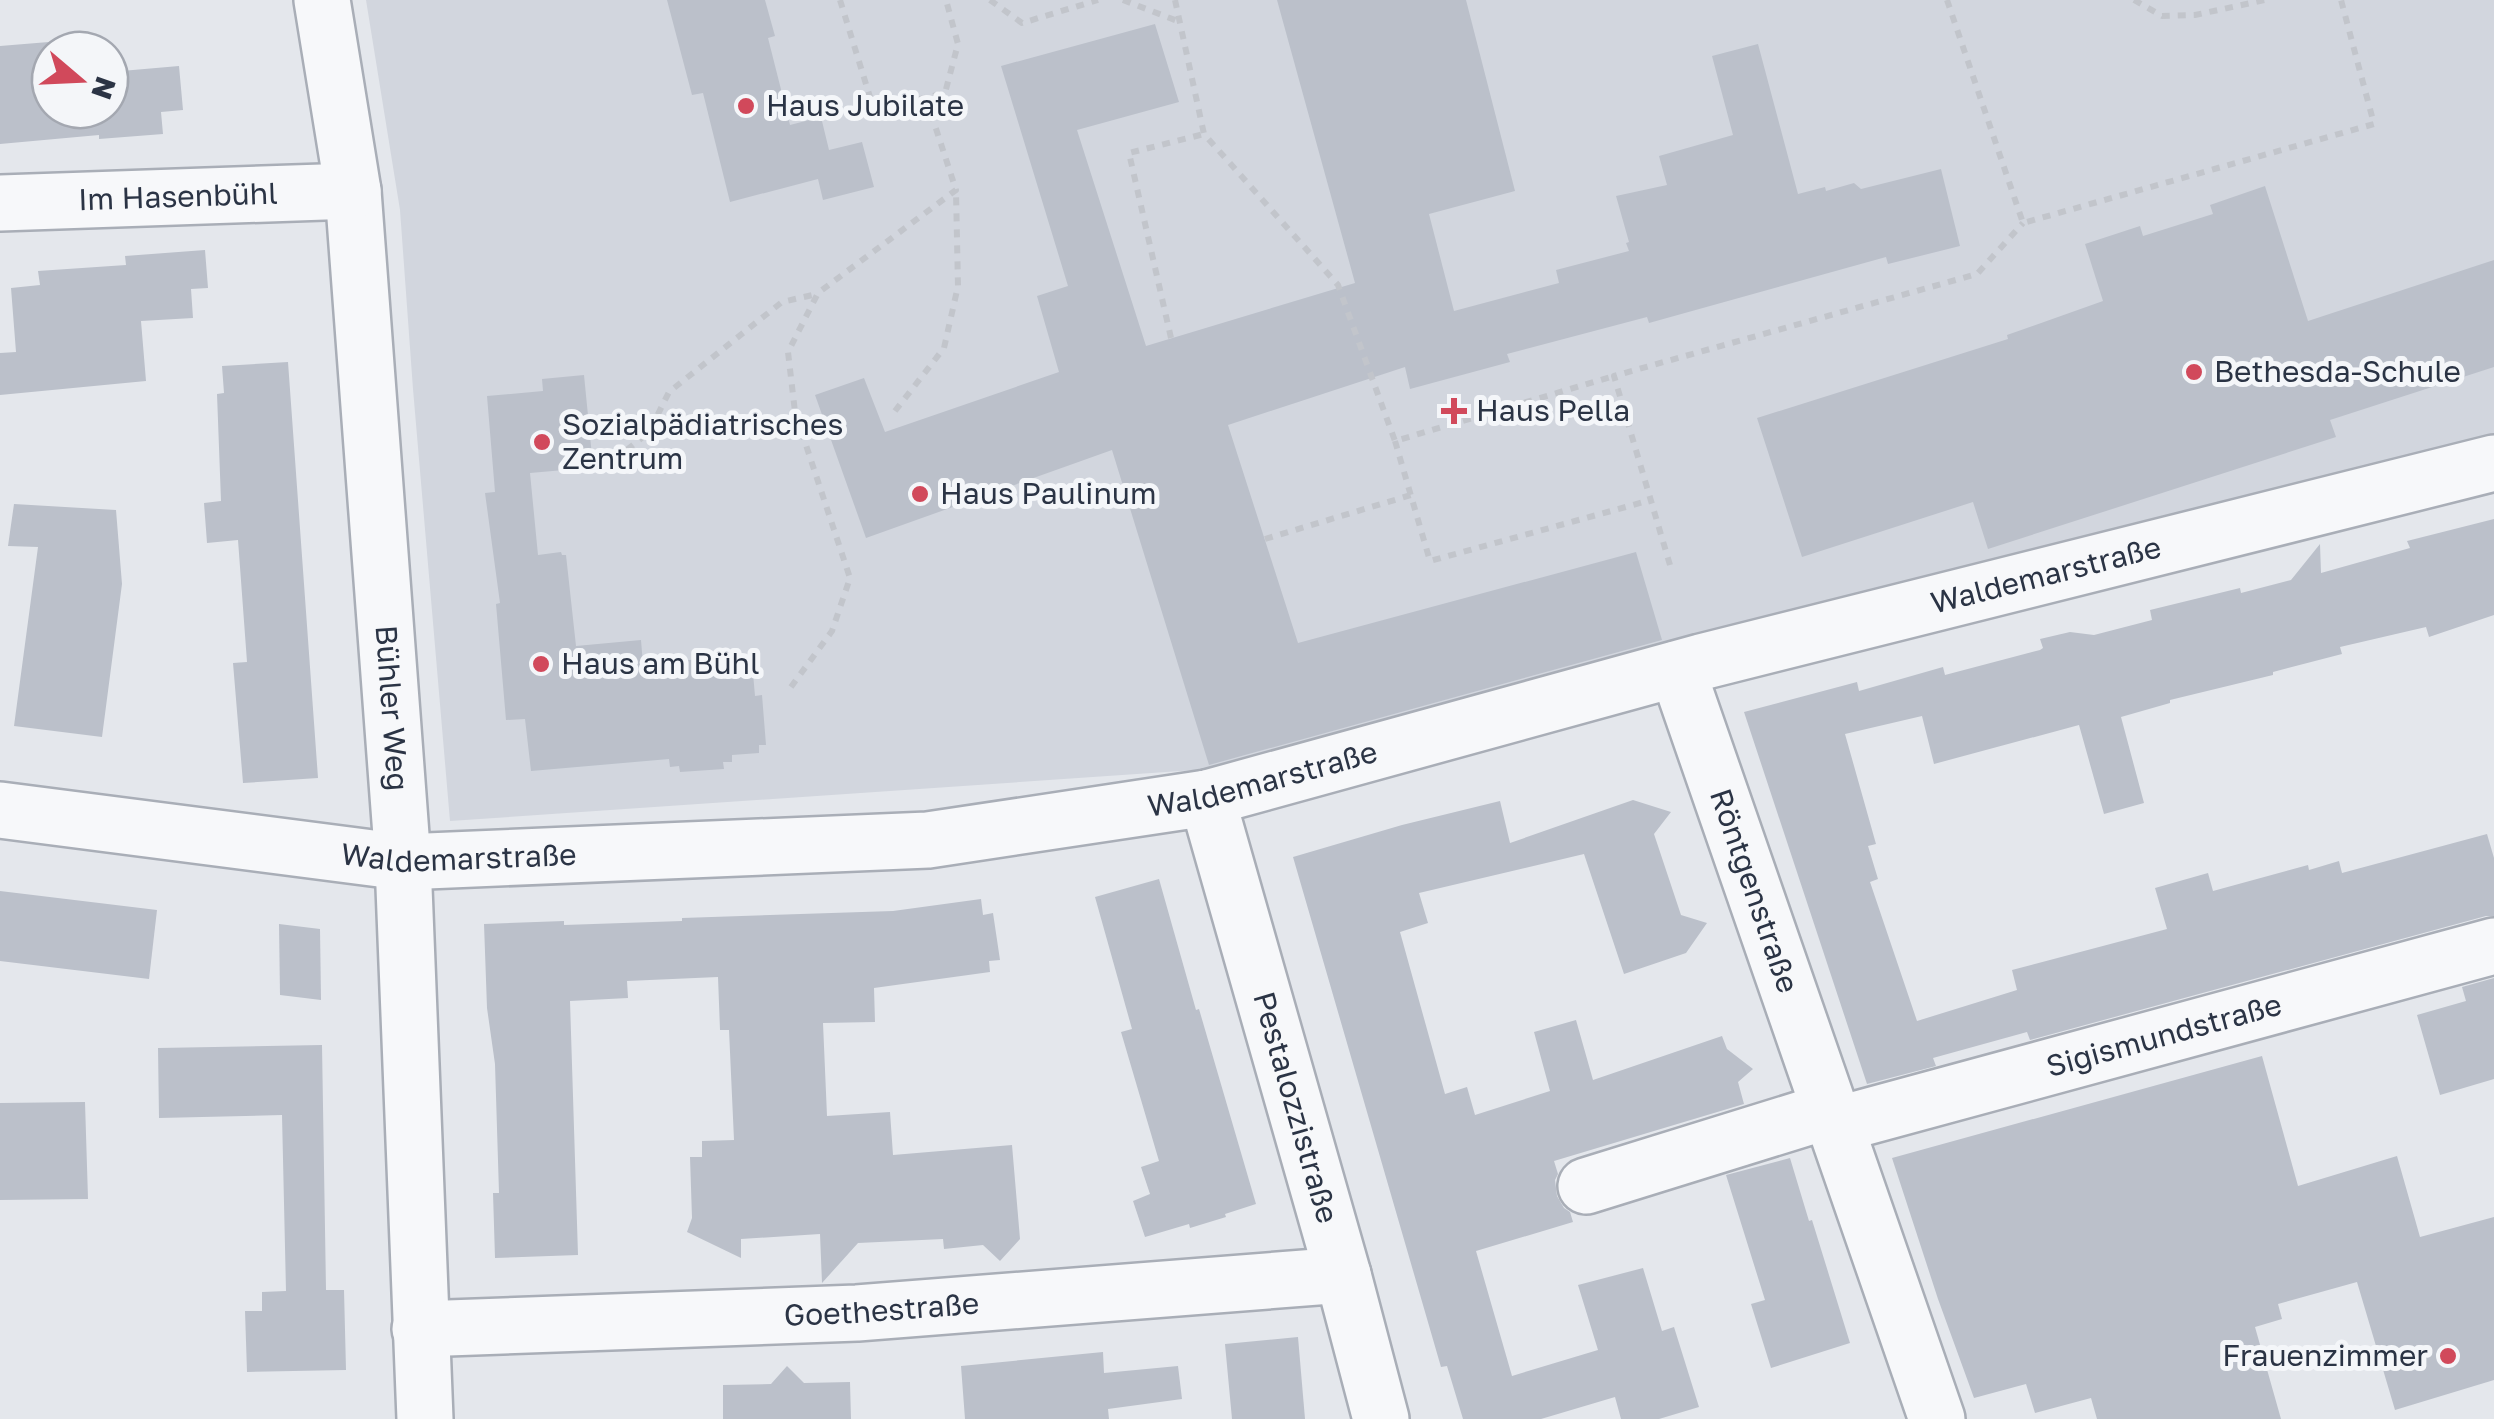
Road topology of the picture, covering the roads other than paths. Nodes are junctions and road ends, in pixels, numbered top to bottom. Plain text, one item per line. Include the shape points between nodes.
1 (322, 0) edge
2 (353, 191) junction
3 (0, 203) edge
4 (2494, 464) edge
5 (1677, 669) junction
6 (1207, 798) junction
7 (0, 810) edge
8 (403, 862) junction
9 (2494, 946) edge
10 (1834, 1118) junction
11 (1586, 1186) dead end
12 (1343, 1275) junction
13 (420, 1329) junction
14 (425, 1419) edge
15 (1381, 1419) edge
16 (1937, 1419) edge

1 - 2 street, Bühler Weg
2 - 3 street, Im Hasenbühl
2 - 8 street, Bühler Weg
4 - 5 street, Waldemarstraße
5 - 6 street, Waldemarstraße
5 - 10 street, Röntgenstraße
6 - 8 street, Waldemarstraße via 928,840
6 - 12 street, Pestalozzistraße
7 - 8 street, Waldemarstraße
8 - 13 street, Bühler Weg
9 - 10 street, Sigismundstraße
10 - 11 street
10 - 16 street, Röntgenstraße
12 - 13 street, Goethestraße via 857,1313
12 - 15 street, Pestalozzistraße
13 - 14 street, Bühler Weg

